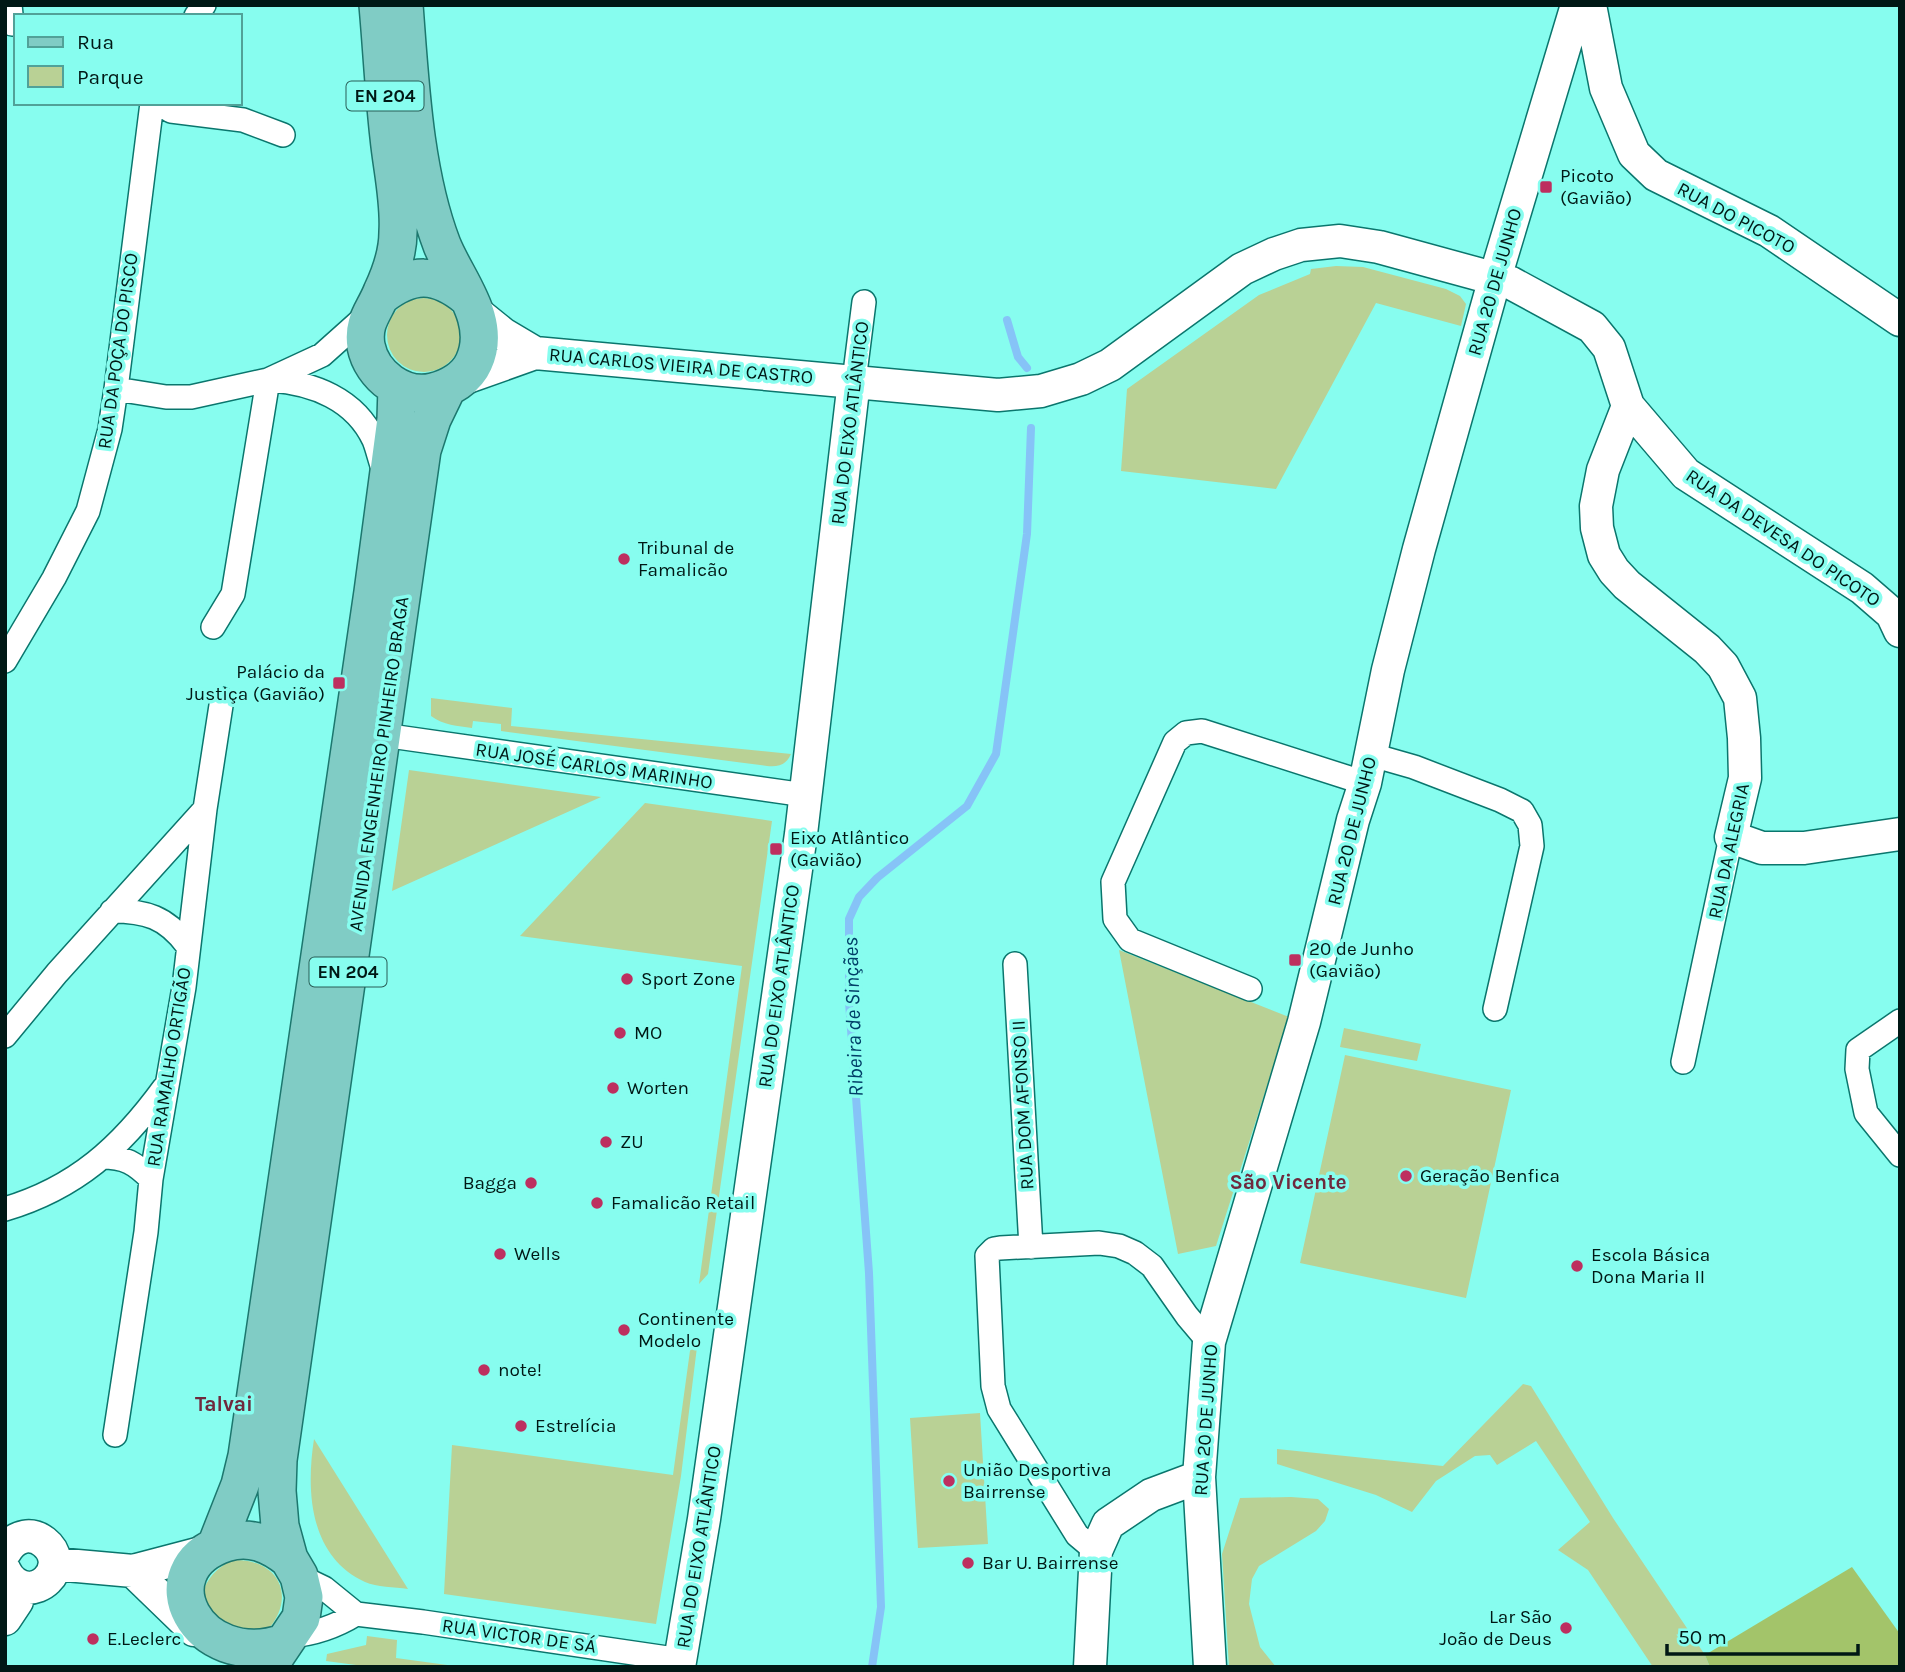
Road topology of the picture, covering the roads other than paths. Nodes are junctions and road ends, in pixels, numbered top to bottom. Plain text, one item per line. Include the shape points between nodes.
1 (378, 5) edge
2 (404, 5) edge
3 (1577, 5) edge
4 (1590, 5) edge
5 (1565, 51) junction
6 (1606, 88) junction
7 (152, 105) edge
8 (161, 105) edge
9 (283, 135) dead end
10 (1495, 278) junction
11 (864, 302) dead end
12 (376, 303) junction
13 (472, 305) junction
14 (1900, 320) edge
15 (535, 353) junction
16 (268, 380) junction
17 (854, 382) junction
18 (454, 383) junction
19 (397, 387) junction
20 (116, 389) junction
21 (1628, 406) junction
22 (387, 479) junction
23 (213, 627) dead end
24 (1900, 631) edge
25 (5, 661) edge
26 (222, 699) dead end
27 (383, 735) junction
28 (1368, 769) junction
29 (805, 796) junction
30 (205, 809) junction
31 (1900, 834) edge
32 (1731, 836) junction
33 (112, 911) junction
34 (187, 945) junction
35 (1016, 964) dead end
36 (1250, 989) dead end
37 (1495, 1009) dead end
38 (1900, 1021) edge
39 (5, 1036) edge
40 (1683, 1062) dead end
41 (168, 1083) junction
42 (1900, 1155) edge
43 (102, 1157) junction
44 (151, 1178) junction
45 (5, 1209) edge
46 (1031, 1247) junction
47 (1209, 1342) junction
48 (115, 1435) dead end
49 (1199, 1476) junction
50 (213, 1548) junction
51 (1096, 1551) junction
52 (5, 1552) edge
53 (55, 1564) junction
54 (294, 1568) junction
55 (134, 1572) junction
56 (13, 1579) edge
57 (356, 1614) junction
58 (5, 1619) edge
59 (201, 1647) edge
60 (281, 1649) edge
61 (680, 1663) edge
62 (1090, 1667) edge
63 (1210, 1667) edge

1 - 12 main road, EN 204 via 398,233 393,264
2 - 13 main road, AVENIDA ENGENHEIRO PINHEIRO BRAGA / EN 204 via 425,183 442,244
3 - 5 street, RUA 20 DE JUNHO
4 - 6 street, RUA DO PICOTO
5 - 6 street, RUA DO PICOTO via 1591,68
5 - 10 street, RUA 20 DE JUNHO
6 - 14 street, RUA DO PICOTO via 1634,154 1656,175 1769,231
7 - 20 street, RUA DA POÇA DO PISCO
8 - 9 street via 171,111 243,120
10 - 17 street, RUA CARLOS VIEIRA DE CASTRO via 1379,247 1340,242 1301,245 1242,269 1110,365 1071,382 1041,391 998,395
10 - 21 street, RUA DA DEVESA DO PICOTO via 1592,327 1609,348
10 - 28 street, RUA 20 DE JUNHO via 1388,670
11 - 17 street, RUA DO EIXO ATLÂNTICO
12 - 13 main road via 396,284 434,278 451,285
12 - 16 street via 322,355
12 - 19 main road, EN 204 via 365,329 366,347 373,364
13 - 15 street, RUA CARLOS VIEIRA DE CASTRO via 503,334
13 - 18 main road, AVENIDA ENGENHEIRO PINHEIRO BRAGA / EN 204 via 481,331 480,348 473,365
15 - 17 street, RUA CARLOS VIEIRA DE CASTRO
15 - 18 street, RUA CARLOS VIEIRA DE CASTRO
16 - 20 street via 191,397
16 - 22 street via 296,382 328,393 351,409 374,441
16 - 23 street via 233,594
17 - 29 street, RUA DO EIXO ATLÂNTICO
18 - 19 main road via 431,393
18 - 27 main road, AVENIDA ENGENHEIRO PINHEIRO BRAGA / EN 204 via 432,419 422,450
19 - 22 main road, AVENIDA ENGENHEIRO PINHEIRO BRAGA / EN 204
20 - 25 street, RUA DA POÇA DO PISCO via 88,512
21 - 24 street, RUA DA DEVESA DO PICOTO via 1686,474 1862,588 1892,614
21 - 32 street, RUA DA ALEGRIA via 1603,470 1597,528 1614,571 1707,649 1723,666 1740,698 1745,778
22 - 50 main road, AVENIDA ENGENHEIRO PINHEIRO BRAGA / EN 204 via 247,1457
26 - 30 street, RUA RAMALHO ORTIGÃO
27 - 29 street, RUA JOSÉ CARLOS MARINHO
27 - 54 main road, AVENIDA ENGENHEIRO PINHEIRO BRAGA / EN 204 via 278,1460 277,1504
28 - 36 street via 1202,731 1186,733 1175,743 1113,882 1115,919 1130,940
28 - 37 street via 1414,767 1500,800 1522,811 1530,825 1532,846
28 - 47 street, RUA 20 DE JUNHO via 1304,1022
29 - 61 street, RUA DO EIXO ATLÂNTICO
30 - 33 street
30 - 34 street, RUA RAMALHO ORTIGÃO
31 - 32 street via 1804,848 1762,848
32 - 40 street, RUA DA ALEGRIA
33 - 34 street via 154,916
33 - 39 street
34 - 41 street, RUA RAMALHO ORTIGÃO
35 - 46 street, RUA DOM AFONSO II
38 - 42 street via 1858,1050 1857,1069 1866,1113
41 - 43 street via 138,1123
41 - 44 street, RUA RAMALHO ORTIGÃO
43 - 44 street via 130,1160
43 - 45 street via 56,1190
44 - 48 street, RUA RAMALHO ORTIGÃO
46 - 47 street via 1099,1243 1135,1253 1152,1266
46 - 51 street via 994,1249 987,1256 993,1386 1008,1426 1077,1535
47 - 49 street, RUA 20 DE JUNHO
49 - 51 street via 1151,1495 1108,1524
49 - 63 street, RUA 20 DE JUNHO
50 - 54 main road via 235,1540 255,1540 274,1547
50 - 55 street
50 - 59 main road, AVENIDA ENGENHEIRO PINHEIRO BRAGA / EN 204 via 188,1579 187,1614
51 - 62 street
52 - 53 street via 22,1537 38,1538 51,1548
53 - 55 street
53 - 56 street via 46,1582 33,1587
54 - 57 street
54 - 60 main road, AVENIDA ENGENHEIRO PINHEIRO BRAGA / EN 204 via 304,1597 301,1618
55 - 59 street
56 - 58 street via 17,1601
57 - 60 street
57 - 61 street, RUA VICTOR DE SÁ
59 - 60 main road via 253,1658

